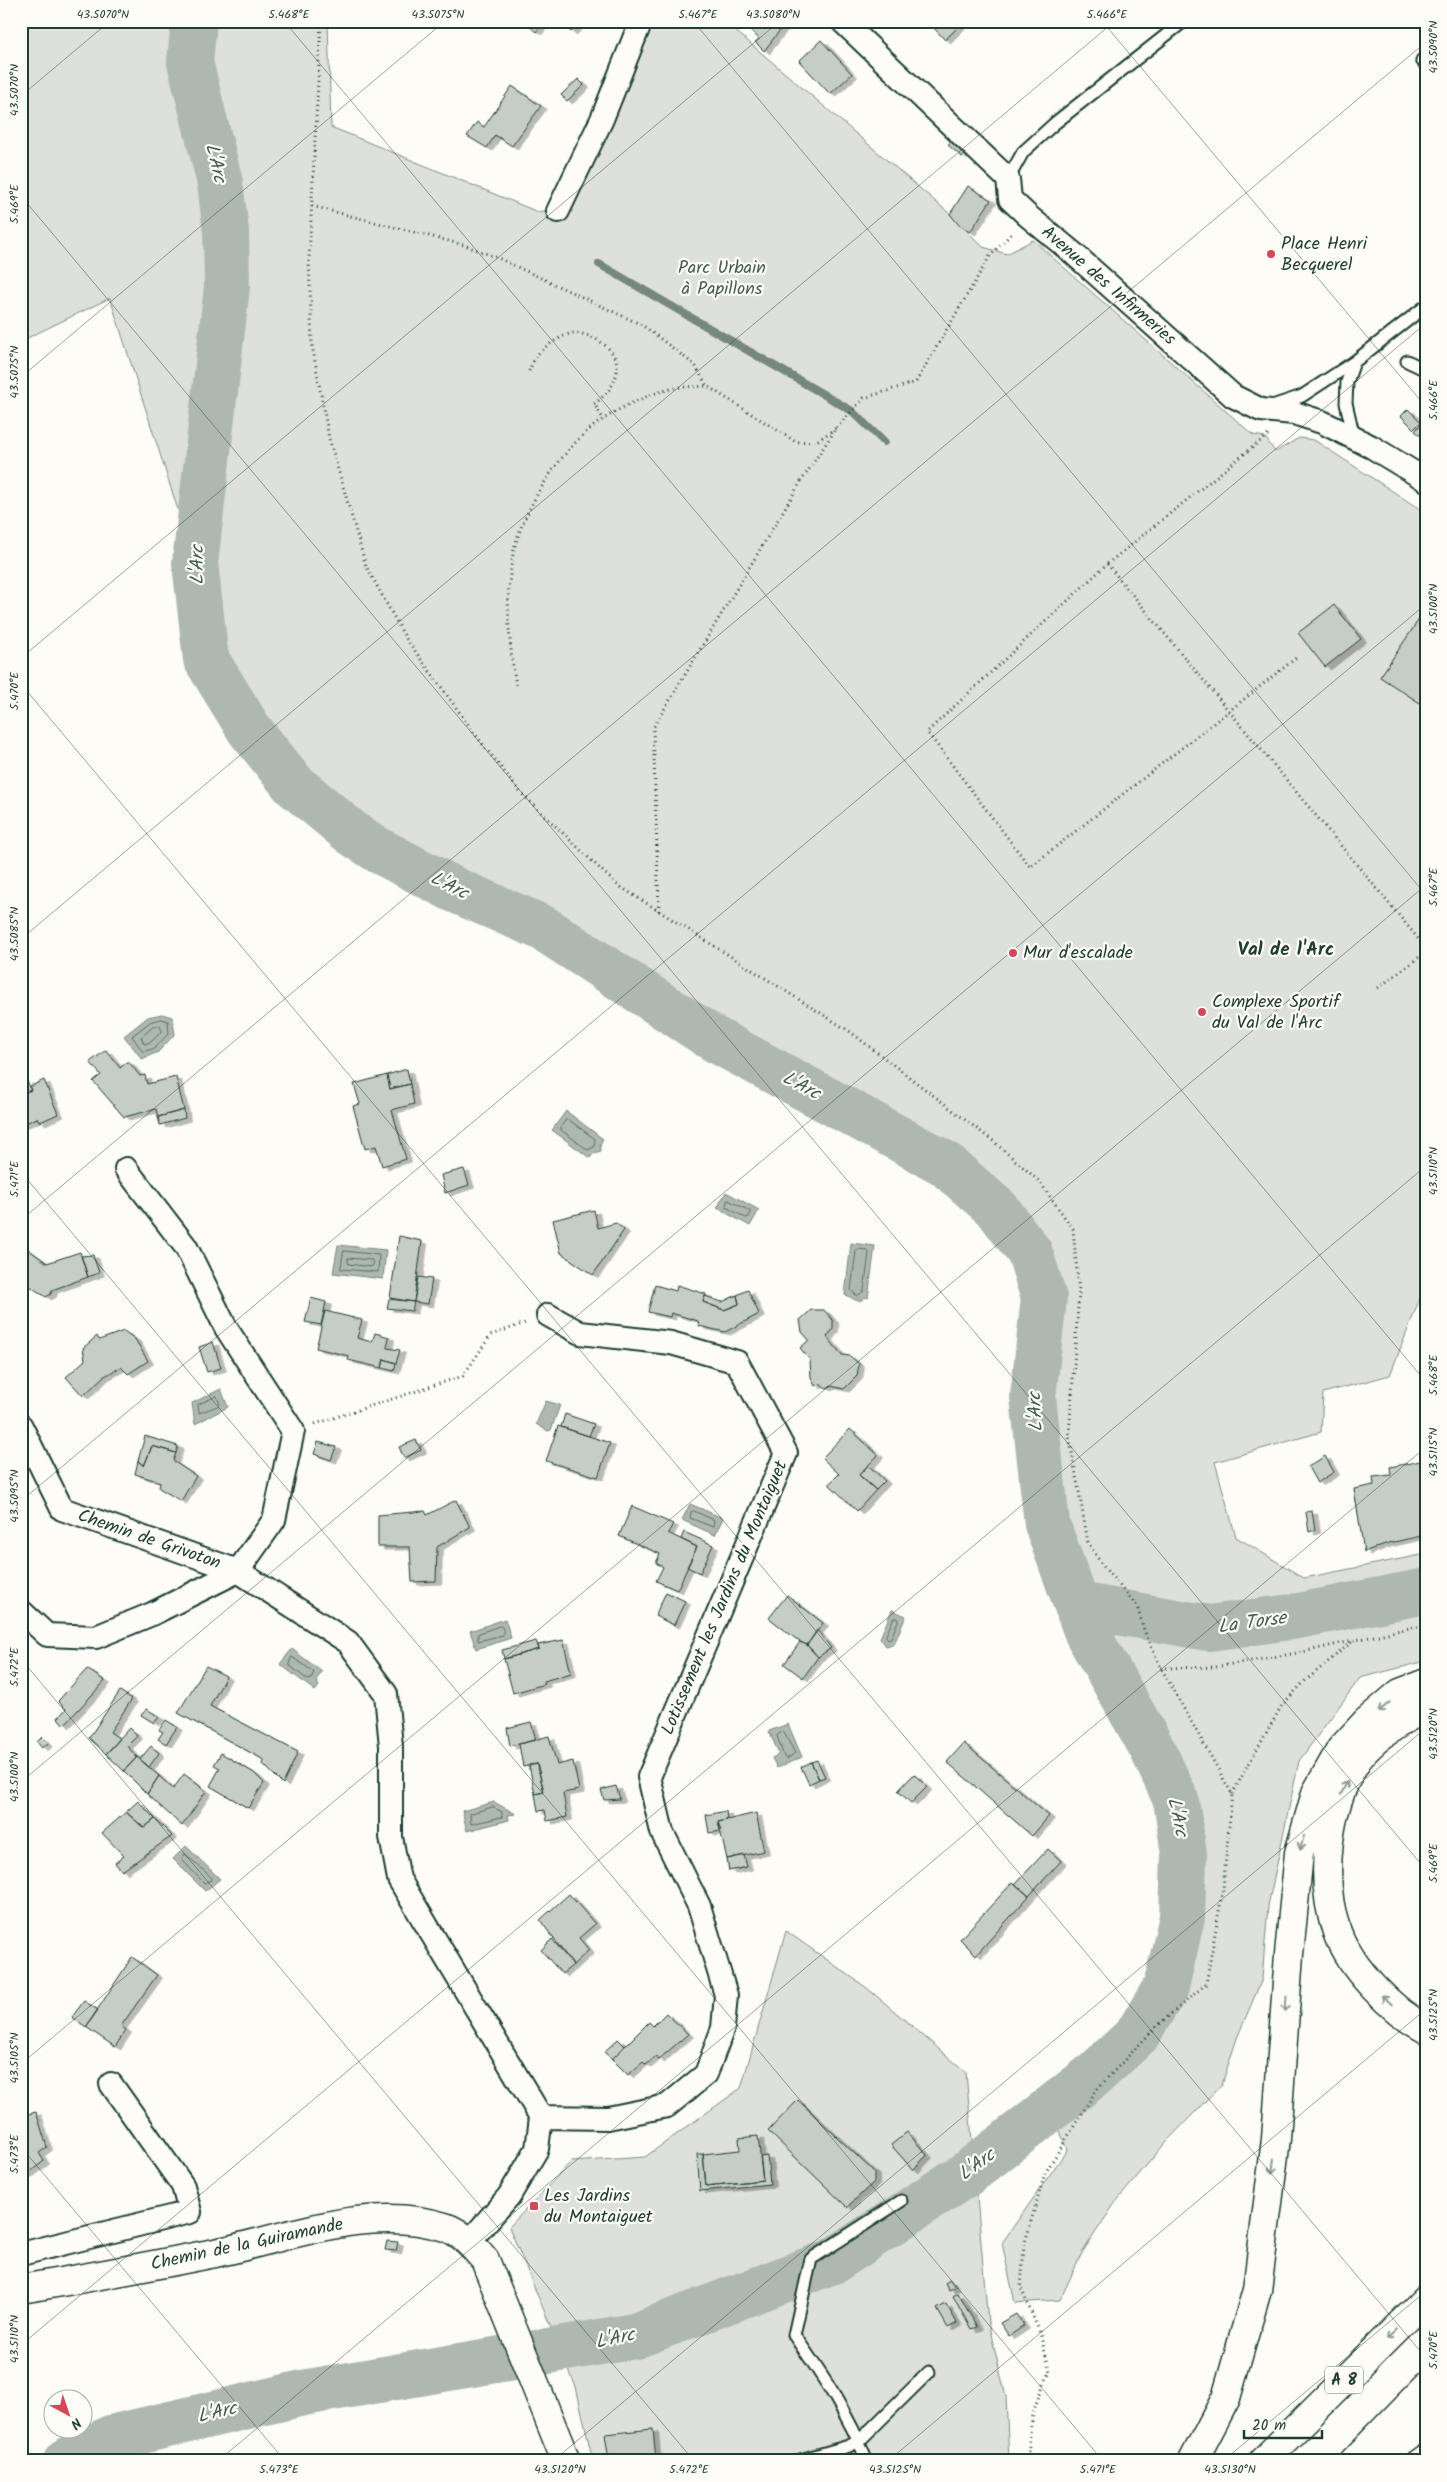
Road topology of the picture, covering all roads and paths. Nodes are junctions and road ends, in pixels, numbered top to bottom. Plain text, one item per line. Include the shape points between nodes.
1 (321, 21) edge
2 (641, 21) edge
3 (842, 21) edge
4 (1184, 21) edge
5 (1008, 179) junction
6 (312, 206) junction
7 (558, 211) dead end
8 (1028, 216) junction
9 (1426, 306) edge
10 (1407, 361) dead end
11 (1354, 362) junction
12 (1426, 370) edge
13 (528, 371) dead end
14 (707, 386) junction
15 (1261, 410) junction
16 (1294, 414) junction
17 (604, 420) junction
18 (838, 427) junction
19 (1360, 441) junction
20 (1426, 480) edge
21 (1107, 564) junction
22 (1296, 658) dead end
23 (516, 685) dead end
24 (1228, 712) junction
25 (659, 911) junction
26 (1426, 948) edge
27 (1426, 952) edge
28 (1378, 988) dead end
29 (126, 1169) dead end
30 (548, 1316) joint
31 (21, 1426) edge
32 (293, 1431) junction
33 (238, 1571) junction
34 (21, 1611) edge
35 (1426, 1627) edge
36 (1354, 1641) junction
37 (1161, 1668) junction
38 (1426, 1683) edge
39 (1426, 1707) edge
40 (1232, 1794) junction
41 (1426, 2029) edge
42 (110, 2084) dead end
43 (541, 2117) junction
44 (901, 2201) dead end
45 (469, 2242) junction
46 (21, 2254) edge
47 (21, 2289) edge
48 (1426, 2299) edge
49 (929, 2372) dead end
50 (1426, 2387) edge
51 (1426, 2422) edge
52 (859, 2441) junction
53 (566, 2461) edge
54 (797, 2461) edge
55 (867, 2461) edge
56 (1028, 2461) edge
57 (1193, 2461) edge
58 (1263, 2461) edge
59 (1354, 2461) edge
60 (1374, 2461) edge

1 - 6 path
2 - 7 street via 602,119
3 - 5 street
4 - 5 lane via 1055,123 1023,152
5 - 8 street, Avenue des Infirmeries via 1010,199
6 - 14 path via 464,245 579,295 642,325 695,366
6 - 25 path via 309,258 312,345 329,438 366,566 405,637 520,792 616,884
8 - 15 street, Avenue des Infirmeries via 1073,252 1233,396
8 - 18 path via 990,256 916,382 864,398
9 - 11 lane
10 - 12 lane
11 - 15 lane via 1302,396
11 - 19 lane via 1347,382 1346,403 1352,429
13 - 17 path via 538,354 550,344 573,332 593,337 606,346 615,358 618,370 605,396 594,404
14 - 17 path via 675,388
14 - 18 path via 796,442 817,441
15 - 16 street, Avenue des Infirmeries
16 - 19 street, Avenue des Infirmeries via 1322,422
16 - 21 path
17 - 23 path via 582,436 544,482 520,533 512,558 507,617
18 - 25 path via 800,483 653,728
19 - 20 street, Avenue des Infirmeries
21 - 24 path
21 - 24 path via 927,732 1030,867
22 - 24 path
24 - 26 path
25 - 37 path via 849,1031 1039,1181 1073,1229 1079,1292 1069,1436 1079,1498 1088,1542 1102,1565 1137,1606
27 - 28 path
29 - 32 street via 186,1247 226,1328
30 - 32 path via 492,1335 463,1376
30 - 43 street, Lotissement les Jardins du Montaiguet via 580,1332 671,1343 737,1362 786,1453 649,1777 662,1832 699,1906 726,1995 723,2028 706,2074 667,2106 608,2118
31 - 33 street, Chemin de Grivoton via 62,1510
32 - 33 street via 274,1520
33 - 34 street via 152,1614 96,1637 46,1635
33 - 43 street, Chemin de Grivoton via 348,1642 386,1694 391,1746 392,1837 399,1880
35 - 36 path
36 - 37 path via 1215,1667
36 - 40 path via 1305,1680 1282,1705
37 - 40 path
38 -> 57 main road via 1400,1693 1366,1722 1341,1749 1316,1793 1299,1853 1276,2139 1257,2290 1226,2398
41 -> 39 main road via 1384,1998 1350,1958 1338,1933 1328,1896 1330,1835 1336,1805 1358,1760 1395,1724
40 - 56 path via 1223,1889 1206,1984 1156,2027 1097,2089 1045,2173 1024,2246 1021,2288 1040,2333 1050,2372 1031,2418
42 - 46 street via 183,2186 190,2212
43 - 45 street via 537,2149 508,2196
44 - 52 lane via 811,2259 794,2336 826,2381
45 - 47 main road, Chemin de la Guiramande via 446,2227 420,2221 382,2219 340,2224 216,2253
45 - 53 main road, Chemin de la Guiramande via 485,2260 495,2280
48 -> 58 main road, A 8
49 - 52 lane
50 - 59 main road
51 - 60 main road
52 - 54 lane
52 - 55 lane

